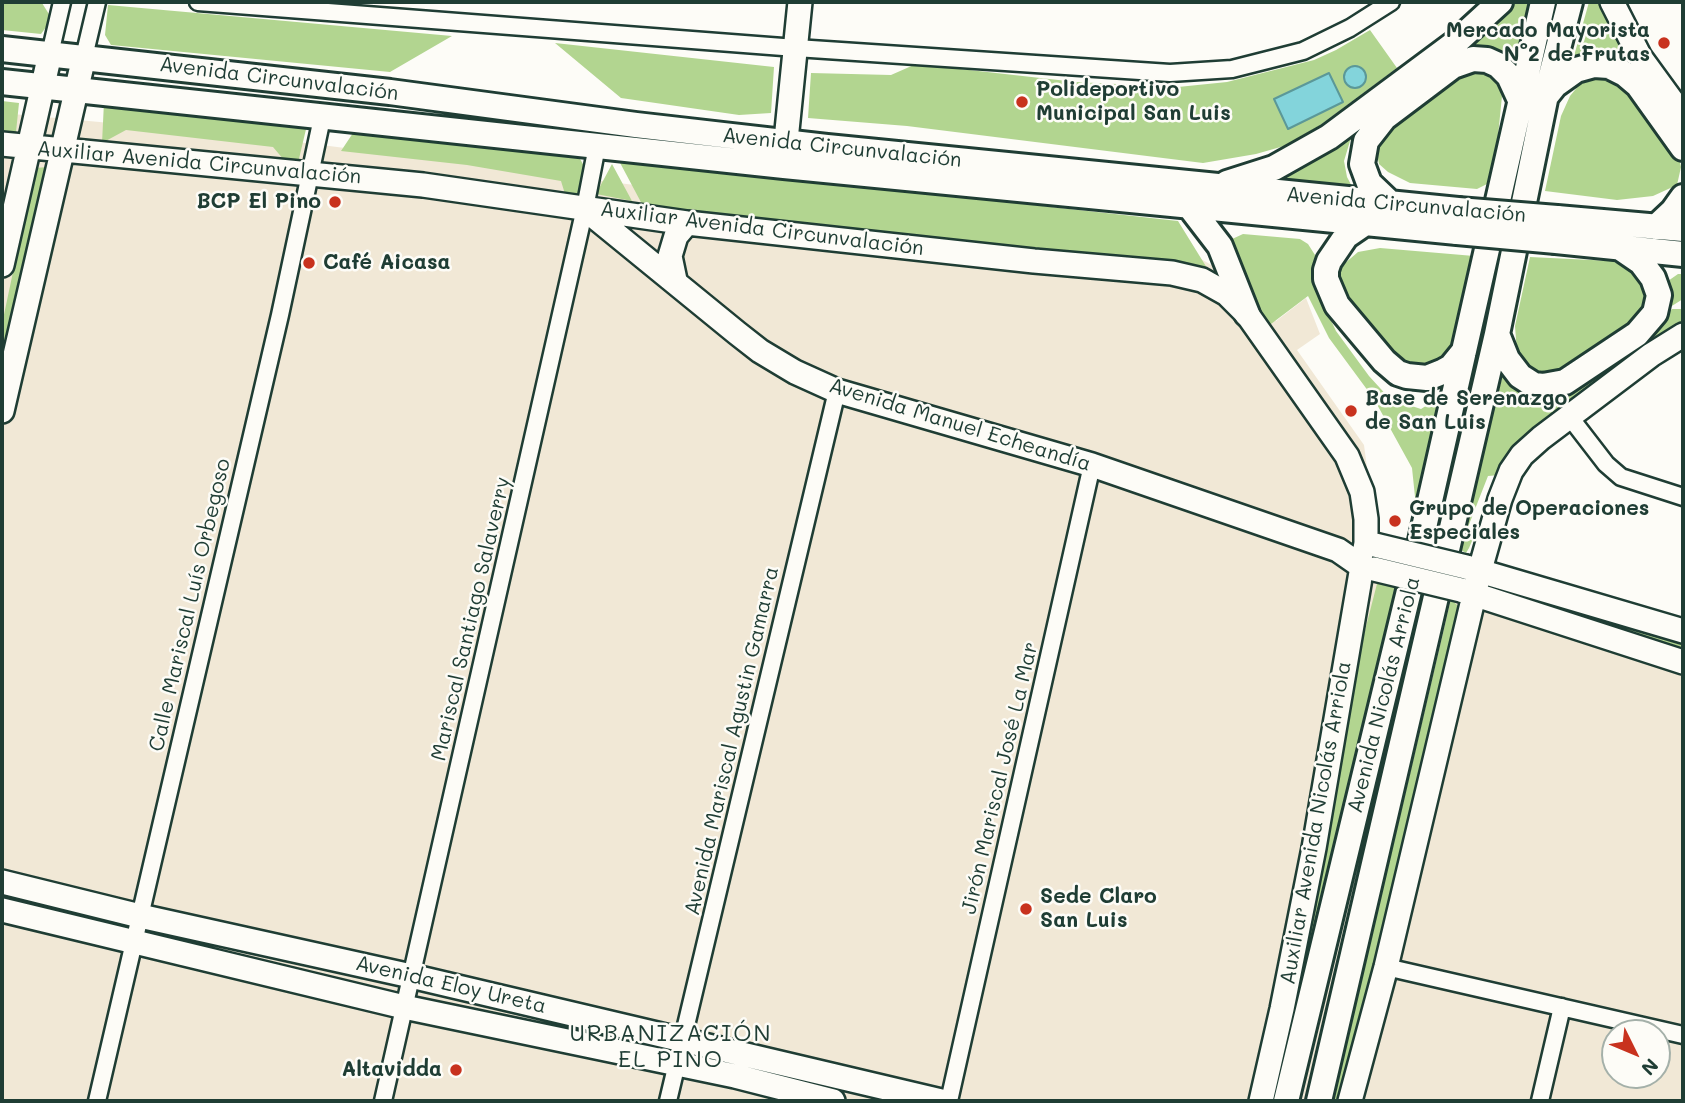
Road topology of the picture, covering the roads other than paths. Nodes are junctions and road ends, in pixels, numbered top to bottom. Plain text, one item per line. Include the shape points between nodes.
1 (62, 2) edge
2 (97, 2) edge
3 (198, 2) edge
4 (800, 2) edge
5 (1391, 2) edge
6 (1500, 2) edge
7 (1543, 2) edge
8 (1570, 2) edge
9 (1612, 2) edge
10 (796, 48) junction
11 (2, 49) edge
12 (50, 54) junction
13 (83, 57) junction
14 (2, 82) edge
15 (43, 86) junction
16 (76, 90) junction
17 (1546, 95) junction
18 (1521, 102) junction
19 (1683, 116) edge
20 (322, 118) junction
21 (2, 144) edge
22 (597, 146) junction
23 (28, 147) junction
24 (1683, 148) edge
25 (61, 150) junction
26 (785, 154) junction
27 (312, 174) junction
28 (1206, 186) junction
29 (1683, 197) edge
30 (1391, 204) junction
31 (1190, 207) junction
32 (585, 208) junction
33 (1457, 221) junction
34 (687, 223) junction
35 (1365, 223) junction
36 (1656, 227) junction
37 (1683, 229) edge
38 (1557, 230) junction
39 (1622, 249) junction
40 (1683, 254) edge
41 (2, 265) edge
42 (675, 281) junction
43 (1247, 314) junction
44 (1497, 334) junction
45 (1683, 335) edge
46 (1464, 351) junction
47 (837, 391) junction
48 (2, 411) edge
49 (1569, 416) junction
50 (1092, 465) junction
51 (1683, 482) edge
52 (1647, 485) junction
53 (1683, 497) edge
54 (1371, 544) junction
55 (1338, 550) junction
56 (1367, 568) junction
57 (1473, 569) junction
58 (1468, 592) junction
59 (1683, 631) edge
60 (1683, 662) edge
61 (2, 882) edge
62 (30, 889) junction
63 (2, 909) edge
64 (25, 915) junction
65 (140, 916) junction
66 (134, 941) junction
67 (1386, 967) junction
68 (411, 976) junction
69 (527, 1003) junction
70 (404, 1007) junction
71 (1562, 1007) junction
72 (521, 1032) junction
73 (1683, 1035) edge
74 (682, 1039) junction
75 (741, 1053) junction
76 (676, 1066) junction
77 (735, 1076) junction
78 (875, 1093) edge
79 (97, 1101) edge
80 (383, 1101) edge
81 (668, 1101) edge
82 (833, 1101) edge
83 (941, 1101) edge
84 (949, 1101) edge
85 (1261, 1101) edge
86 (1286, 1101) edge
87 (1319, 1101) edge
88 (1350, 1101) edge
89 (1540, 1101) edge

1 - 12 street
2 - 13 street
3 - 10 street
4 - 10 street
5 - 10 street via 1303,51 1202,72
6 - 28 main road via 1454,44 1329,137 1259,174
7 - 18 main road, Avenida Nicolás Arriola
8 - 17 main road, Avenida Nicolás Arriola
9 - 19 street via 1640,57
10 - 26 street
11 - 12 main road, Avenida Circunvalación
12 - 13 main road, Avenida Circunvalación
12 - 15 street
13 - 16 street
13 - 26 main road, Avenida Circunvalación via 390,92
14 - 15 main road, Avenida Circunvalación
15 - 16 main road, Avenida Circunvalación
15 - 23 street
16 - 20 main road, Avenida Circunvalación
16 - 25 street
17 - 24 main road via 1586,65 1609,66 1638,85
17 - 44 main road, Avenida Nicolás Arriola
18 - 30 main road via 1498,65 1473,59 1453,66 1384,118 1366,141 1362,164 1369,183
18 - 46 main road, Avenida Nicolás Arriola
20 - 22 main road, Avenida Circunvalación
20 - 27 street, Calle Mariscal Luís Orbegoso
21 - 23 street, Auxiliar Avenida Circunvalación
22 - 26 main road, Avenida Circunvalación
22 - 32 street, Mariscal Santiago Salaverry
23 - 25 street, Auxiliar Avenida Circunvalación
23 - 41 street
25 - 27 street, Auxiliar Avenida Circunvalación
25 - 48 street
26 - 28 main road, Avenida Circunvalación
26 - 31 main road, Avenida Circunvalación
27 - 32 street, Auxiliar Avenida Circunvalación
27 - 65 street, Calle Mariscal Luís Orbegoso
28 - 30 main road, Avenida Circunvalación
29 - 36 main road
30 - 33 main road, Avenida Circunvalación
31 - 35 main road, Avenida Circunvalación
31 - 43 main road via 1220,246
32 - 34 street, Auxiliar Avenida Circunvalación
32 - 42 street, Avenida Manuel Echeandía
32 - 68 street, Mariscal Santiago Salaverry
33 - 35 main road, Avenida Circunvalación
33 - 38 main road, Avenida Circunvalación, bridge
34 - 42 street via 676,236 670,256
34 - 43 street, Auxiliar Avenida Circunvalación via 1188,275 1227,294
35 - 46 main road via 1339,244 1328,261 1326,279 1337,305 1398,373 1427,378 1442,372
36 - 37 main road, Avenida Circunvalación
36 - 38 main road, Avenida Circunvalación
38 - 39 main road, Avenida Circunvalación
39 - 40 main road, Avenida Circunvalación
39 - 44 main road via 1642,262 1659,295 1655,313 1637,334 1565,382 1543,386 1514,370
42 - 47 street, Avenida Manuel Echeandía via 760,351
43 - 54 street, Auxiliar Avenida Circunvalación via 1347,456 1362,492
44 - 87 main road, Avenida Nicolás Arriola
45 - 49 street
46 - 86 main road, Avenida Nicolás Arriola
47 - 50 street, Avenida Manuel Echeandía
47 - 74 street, Avenida Mariscal Agustin Gamarra
49 - 52 street via 1606,464 1621,477
49 - 57 street via 1522,455 1511,471
50 - 55 street, Avenida Manuel Echeandía
50 - 84 street, Jirón Mariscal José La Mar
51 - 52 street
52 - 53 street
54 - 55 street
54 - 56 street, Auxiliar Avenida Nicolás Arriola
54 - 57 street, bridge
55 - 56 street, Avenida Manuel Echeandía
56 - 58 street, Avenida Manuel Echeandía, bridge
56 - 85 street, Auxiliar Avenida Nicolás Arriola
57 - 58 street
57 - 59 street
58 - 60 street, Avenida Manuel Echeandía
58 - 67 street
61 - 62 street, Avenida Eloy Ureta
62 - 64 street
62 - 65 street, Avenida Eloy Ureta
63 - 64 street, Avenida Eloy Ureta
64 - 66 street, Avenida Eloy Ureta
65 - 66 street, Calle Mariscal Luís Orbegoso
65 - 68 street, Avenida Eloy Ureta
66 - 70 street, Avenida Eloy Ureta
66 - 79 street, Calle Mariscal Luís Orbegoso
67 - 71 street
67 - 88 street
68 - 69 street, Avenida Eloy Ureta
68 - 70 street, Mariscal Santiago Salaverry
69 - 72 street
69 - 74 street, Avenida Eloy Ureta
70 - 72 street, Avenida Eloy Ureta
70 - 80 street, Mariscal Santiago Salaverry
71 - 73 street
71 - 89 street
72 - 76 street, Avenida Eloy Ureta
74 - 75 street, Avenida Eloy Ureta
74 - 76 street, Avenida Mariscal Agustin Gamarra
75 - 77 street
75 - 78 street, Avenida Eloy Ureta
76 - 77 street, Avenida Eloy Ureta
76 - 81 street, Avenida Mariscal Agustin Gamarra
77 - 82 street, Avenida Eloy Ureta
78 - 83 street, Avenida Eloy Ureta

